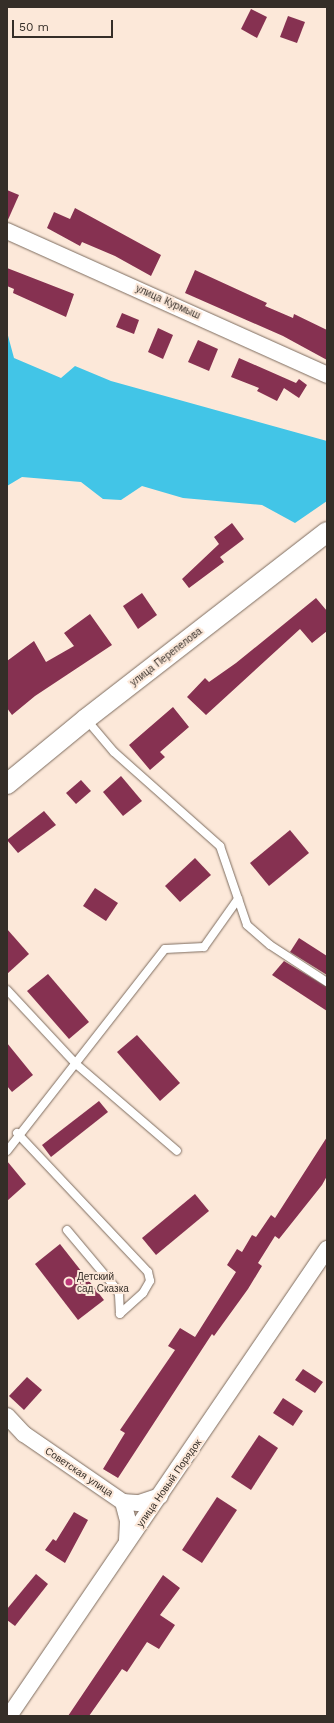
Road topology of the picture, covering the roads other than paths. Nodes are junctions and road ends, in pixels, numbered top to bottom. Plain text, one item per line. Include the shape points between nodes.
1 (7, 231) edge
2 (327, 375) edge
3 (327, 532) edge
4 (86, 719) junction
5 (7, 784) edge
6 (238, 899) junction
7 (327, 982) edge
8 (7, 990) edge
9 (76, 1064) junction
10 (17, 1133) junction
11 (7, 1151) edge
12 (176, 1151) dead end
13 (67, 1230) dead end
14 (327, 1249) edge
15 (7, 1416) edge
16 (160, 1496) junction
17 (123, 1502) junction
18 (127, 1542) junction
19 (9, 1716) edge

1 - 2 street, улица Курмыш
3 - 4 street, улица Перепелова
4 - 5 street, улица Перепелова
4 - 6 lane via 114,752 220,846
6 - 7 lane via 247,924 270,945
6 - 9 lane via 204,947 165,949
8 - 9 lane
9 - 10 lane via 49,1101
9 - 12 lane
10 - 11 lane via 15,1144
10 - 13 lane via 148,1272 150,1281 143,1293 120,1314 119,1294 114,1286
14 - 16 street, улица Новый Порядок
15 - 17 street, Советская улица via 24,1434
16 - 17 street, Советская улица via 139,1503
16 - 18 street, улица Новый Порядок
17 - 18 street via 128,1520
18 - 19 street, улица Новый Порядок

